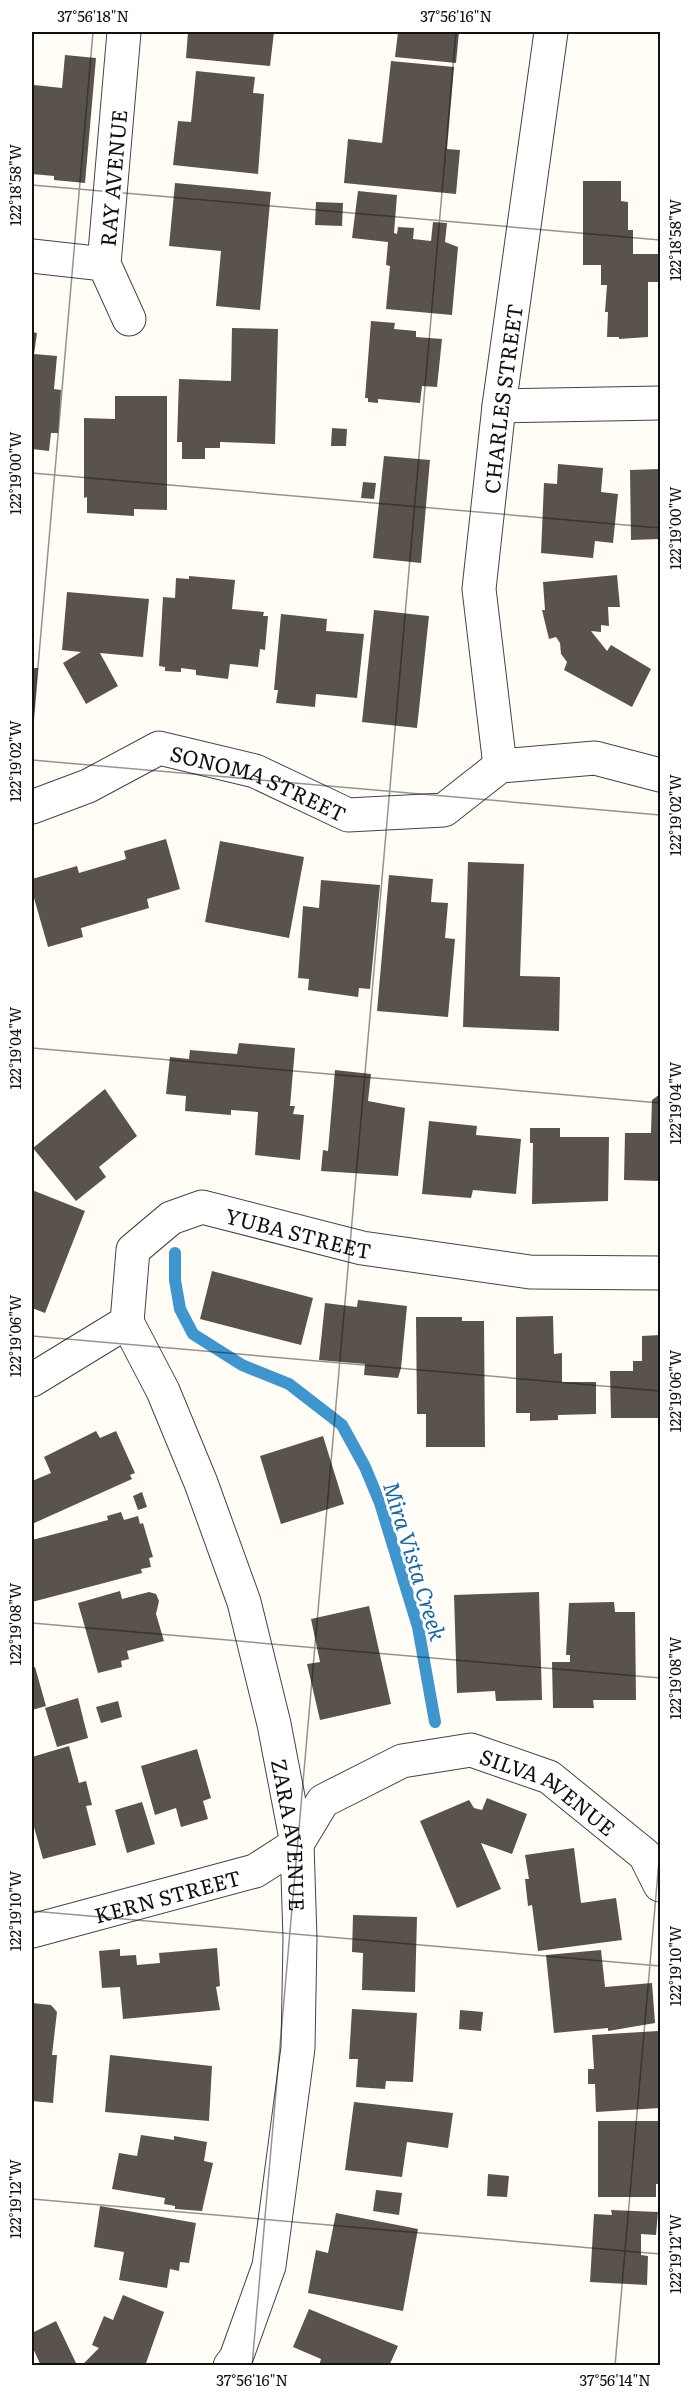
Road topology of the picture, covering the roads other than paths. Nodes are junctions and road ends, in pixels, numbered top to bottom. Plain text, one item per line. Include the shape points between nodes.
1 (124, 32) edge
2 (551, 32) edge
3 (32, 256) edge
4 (104, 264) junction
5 (129, 319) dead end
6 (660, 403) edge
7 (499, 406) junction
8 (501, 766) junction
9 (660, 775) edge
10 (32, 807) edge
11 (660, 1273) edge
12 (127, 1322) junction
13 (32, 1380) edge
14 (297, 1844) junction
15 (653, 1848) edge
16 (660, 1885) edge
17 (32, 1931) edge
18 (230, 2366) edge

1 - 4 street, RAY AVENUE
2 - 7 street, CHARLES STREET
3 - 4 street
4 - 5 street, RAY AVENUE
6 - 7 street
7 - 8 street, CHARLES STREET via 479,589
8 - 9 street via 595,758
8 - 10 street, SONOMA STREET via 444,810 348,815 255,771 159,748 88,786
11 - 12 street, YUBA STREET via 496,1268 362,1248 202,1207 171,1218 132,1250
12 - 13 street
12 - 14 street, ZARA AVENUE via 167,1401 244,1602 274,1724
14 - 15 street, SILVA AVENUE via 323,1801 402,1761 471,1750 549,1777
14 - 17 street, KERN STREET via 255,1871
14 - 18 street, ZARA AVENUE via 298,2048 269,2266
15 - 16 street, SILVA AVENUE

